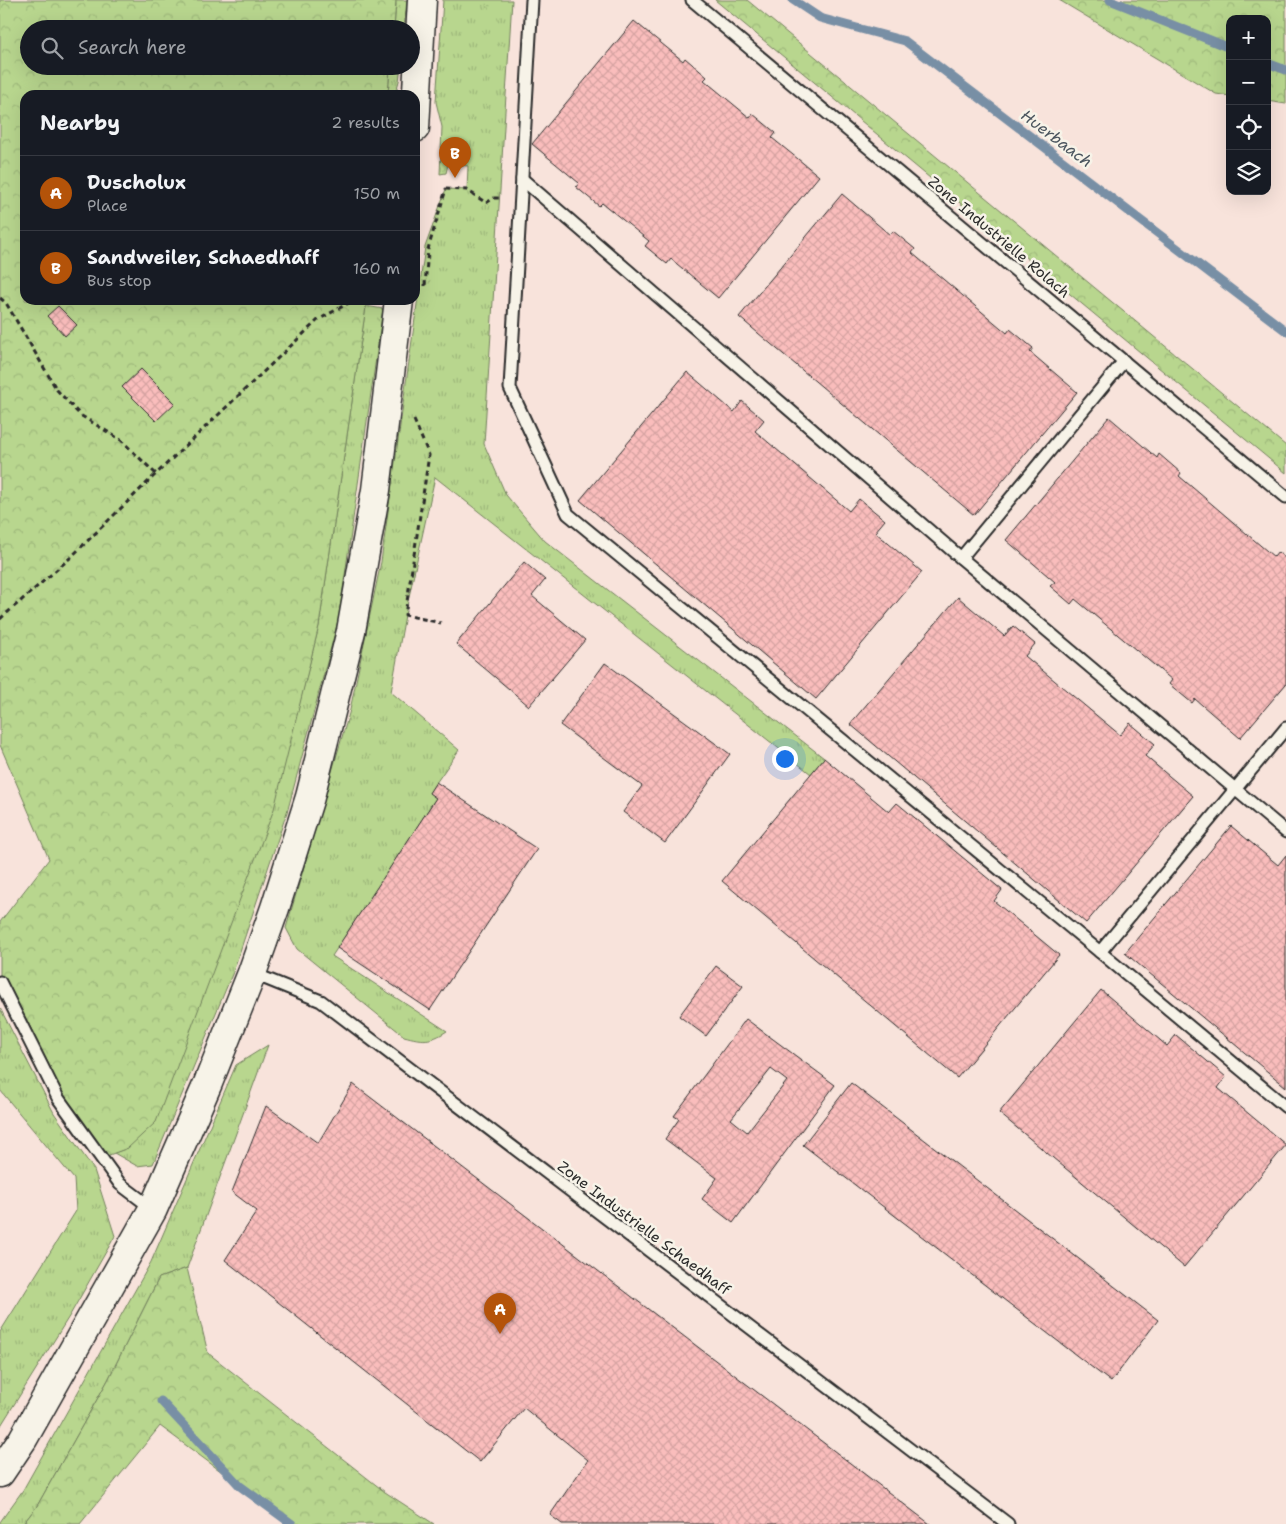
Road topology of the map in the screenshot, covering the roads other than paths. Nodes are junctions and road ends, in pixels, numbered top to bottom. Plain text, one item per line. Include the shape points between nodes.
1 (422, 0) edge
2 (532, 0) edge
3 (692, 0) edge
4 (420, 37) edge
5 (418, 75) edge
6 (417, 90) edge
7 (522, 179) junction
8 (398, 305) edge
9 (1124, 361) junction
10 (1286, 497) edge
11 (961, 558) junction
12 (1286, 728) edge
13 (1235, 789) junction
14 (1286, 832) edge
15 (1100, 952) junction
16 (252, 972) junction
17 (0, 982) edge
18 (1286, 1107) edge
19 (153, 1209) junction
20 (0, 1473) edge
21 (1008, 1524) edge

1 - 4 main road
2 - 7 lane
3 - 9 lane, Zone Industrielle Rolach
5 - 6 main road
7 - 11 lane
7 - 15 lane via 510,388 568,514
8 - 16 main road via 376,490 351,630 310,797
9 - 10 lane, Zone Industrielle Rolach
9 - 11 lane
11 - 13 lane
12 - 13 lane
13 - 14 lane
13 - 15 lane
15 - 18 lane
16 - 19 main road
16 - 21 lane, Zone Industrielle Schaedhaff via 321,1000
17 - 19 lane via 58,1098 120,1184
19 - 20 main road via 23,1439

